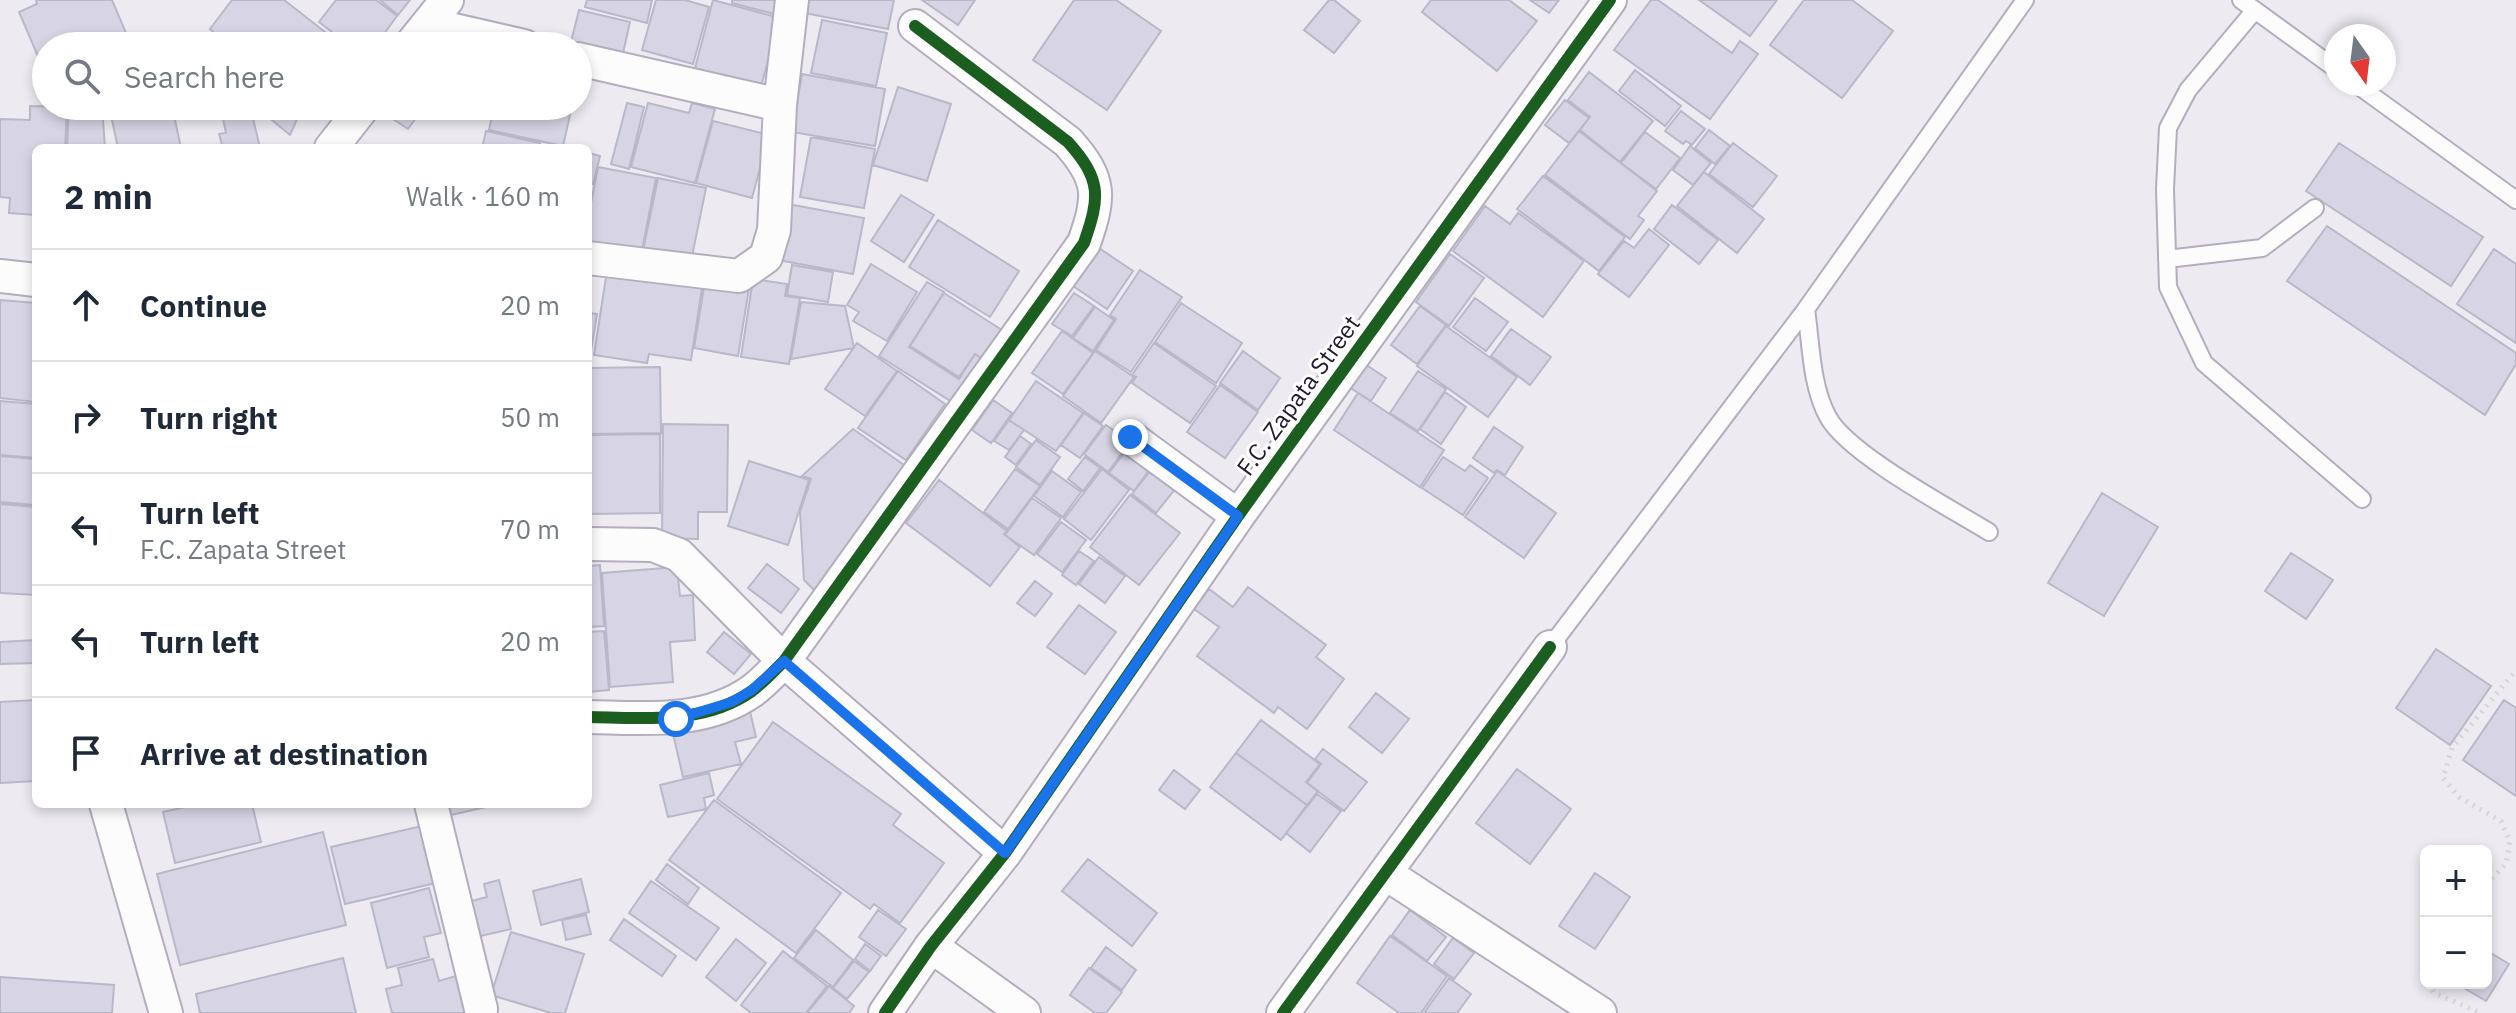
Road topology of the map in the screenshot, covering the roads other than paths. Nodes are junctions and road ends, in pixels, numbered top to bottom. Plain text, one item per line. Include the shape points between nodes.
1 (792, 0) edge
2 (1610, 0) edge
3 (2025, 0) edge
4 (2248, 5) edge
5 (428, 23) edge
6 (915, 26) dead end
7 (466, 32) edge
8 (2324, 60) edge
9 (592, 62) edge
10 (2373, 96) edge
11 (780, 105) junction
12 (356, 120) edge
13 (341, 144) edge
14 (2516, 200) edge
15 (2315, 208) dead end
16 (592, 258) edge
17 (2167, 259) junction
18 (0, 276) edge
19 (32, 280) edge
20 (1806, 309) junction
21 (1130, 437) dead end
22 (2362, 499) dead end
23 (1238, 516) junction
24 (1989, 532) dead end
25 (592, 544) edge
26 (1550, 647) joint
27 (784, 661) junction
28 (592, 717) edge
29 (107, 808) edge
30 (432, 808) edge
31 (1005, 853) junction
32 (1385, 873) junction
33 (931, 946) junction
34 (481, 1009) dead end
35 (166, 1013) edge
36 (885, 1013) edge
37 (1024, 1013) edge
38 (1283, 1013) edge
39 (1600, 1013) edge

1 - 11 street
2 - 23 street, F.C. Zapata Street
3 - 20 lane
4 - 8 lane
4 - 17 lane via 2168,128
5 - 7 street
6 - 27 street via 1068,142 1095,185 1096,208 1084,243
9 - 11 street
10 - 14 lane
11 - 16 street via 774,230 766,257 739,276
12 - 13 street
15 - 17 lane via 2262,248
17 - 22 lane via 2168,287 2204,363
18 - 19 street
20 - 24 lane via 1818,388 1829,419 1858,450
20 - 26 lane
21 - 23 street
23 - 31 street, F.C. Zapata Street
25 - 27 street via 653,545 679,555
26 - 32 street
27 - 28 street via 752,690 704,711 676,719
27 - 31 street
29 - 35 street
30 - 34 street
31 - 33 street, F.C. Zapata Street
32 - 38 street
32 - 39 street
33 - 36 street, F.C. Zapata Street
33 - 37 street

